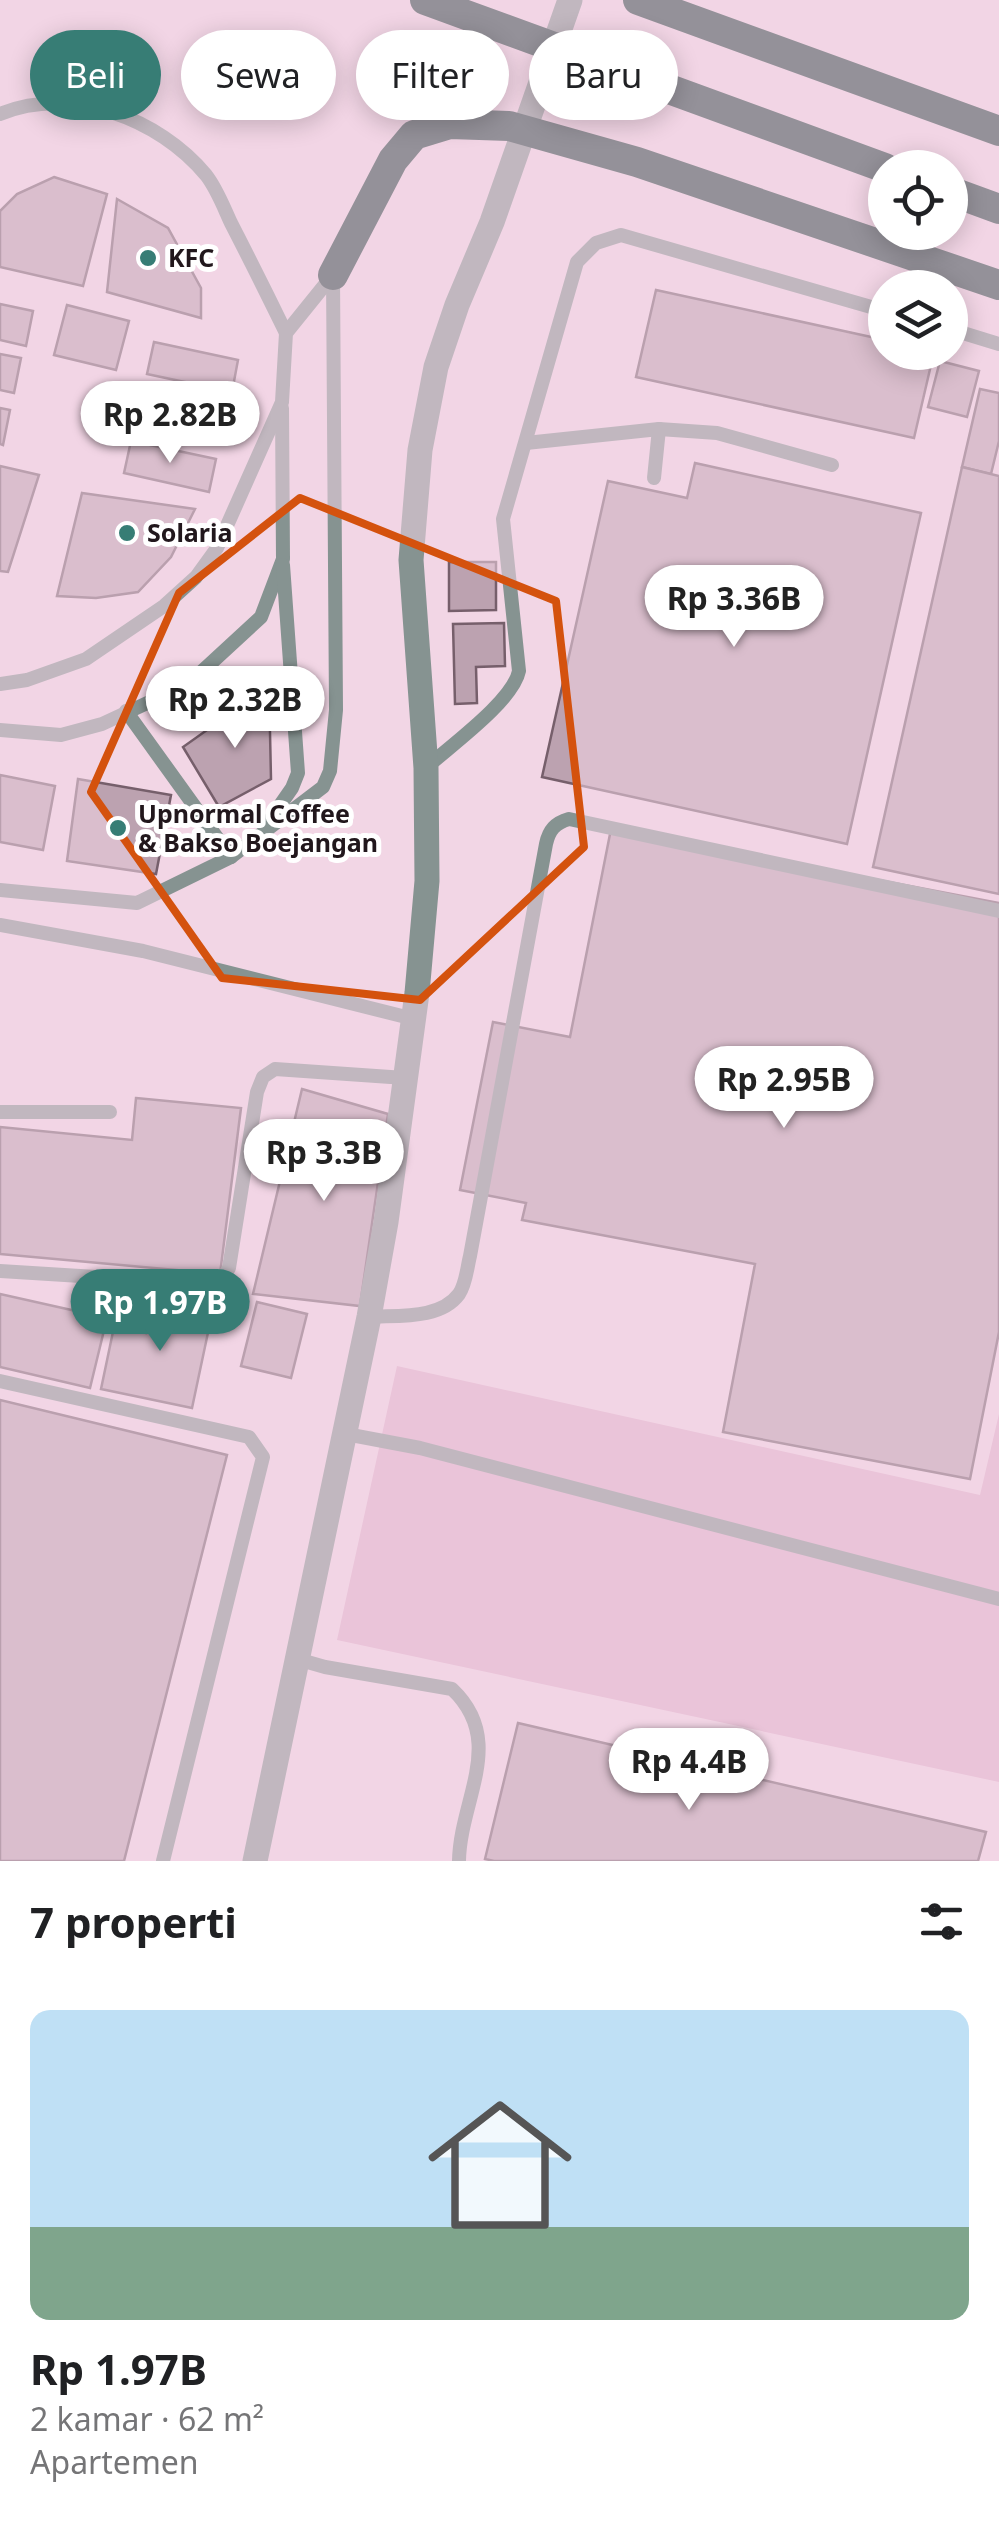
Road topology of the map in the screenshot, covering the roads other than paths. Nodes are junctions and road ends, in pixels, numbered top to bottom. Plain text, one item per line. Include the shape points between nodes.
1 (425, 0) edge
2 (570, 0) edge
3 (638, 0) edge
4 (0, 114) edge
5 (999, 131) edge
6 (868, 162) edge
7 (968, 198) edge
8 (999, 209) edge
9 (333, 275) junction
10 (999, 285) edge
11 (868, 306) edge
12 (286, 333) junction
13 (968, 335) edge
14 (999, 344) edge
15 (282, 402) junction
16 (659, 429) junction
17 (526, 444) junction
18 (832, 465) dead end
19 (654, 478) dead end
20 (283, 559) junction
21 (0, 684) edge
22 (126, 711) junction
23 (0, 730) edge
24 (426, 768) junction
25 (256, 839) junction
26 (231, 857) junction
27 (0, 890) edge
28 (999, 911) edge
29 (0, 925) edge
30 (414, 1020) junction
31 (405, 1078) junction
32 (0, 1112) edge
33 (110, 1112) dead end
34 (0, 1272) edge
35 (369, 1317) junction
36 (0, 1380) edge
37 (346, 1434) junction
38 (999, 1599) edge
39 (296, 1659) junction
40 (163, 1861) edge
41 (255, 1861) edge
42 (459, 1861) edge

1 - 6 highway
2 - 24 street via 457,304 420,450 410,560
3 - 5 highway
4 - 12 lane via 55,102 108,109 174,143 208,178
7 - 8 highway
9 - 10 highway via 393,160 414,135 450,124 510,126 637,162
9 - 12 lane
9 - 25 lane via 336,710 330,771 323,788
11 - 17 lane via 621,235 596,242 578,262
12 - 15 lane
13 - 14 lane
15 - 20 lane
15 - 21 lane via 217,548 196,577 86,659
16 - 17 lane
16 - 18 lane via 717,434
16 - 19 lane
17 - 24 lane via 502,519 517,680
20 - 22 lane via 261,618 197,676
20 - 25 lane via 298,773
22 - 23 lane via 61,735
22 - 26 lane
24 - 30 street via 428,881
25 - 26 lane
26 - 27 lane via 137,904
28 - 35 lane via 559,822 546,844 461,1291 429,1313
29 - 30 lane via 143,951
30 - 31 street
31 - 34 lane via 275,1069 263,1078 229,1268 209,1284
31 - 35 street
32 - 33 lane
35 - 37 street
36 - 40 lane via 248,1437 263,1457
37 - 38 lane
37 - 39 street
39 - 41 street
39 - 42 lane via 452,1688 465,1701 480,1749

